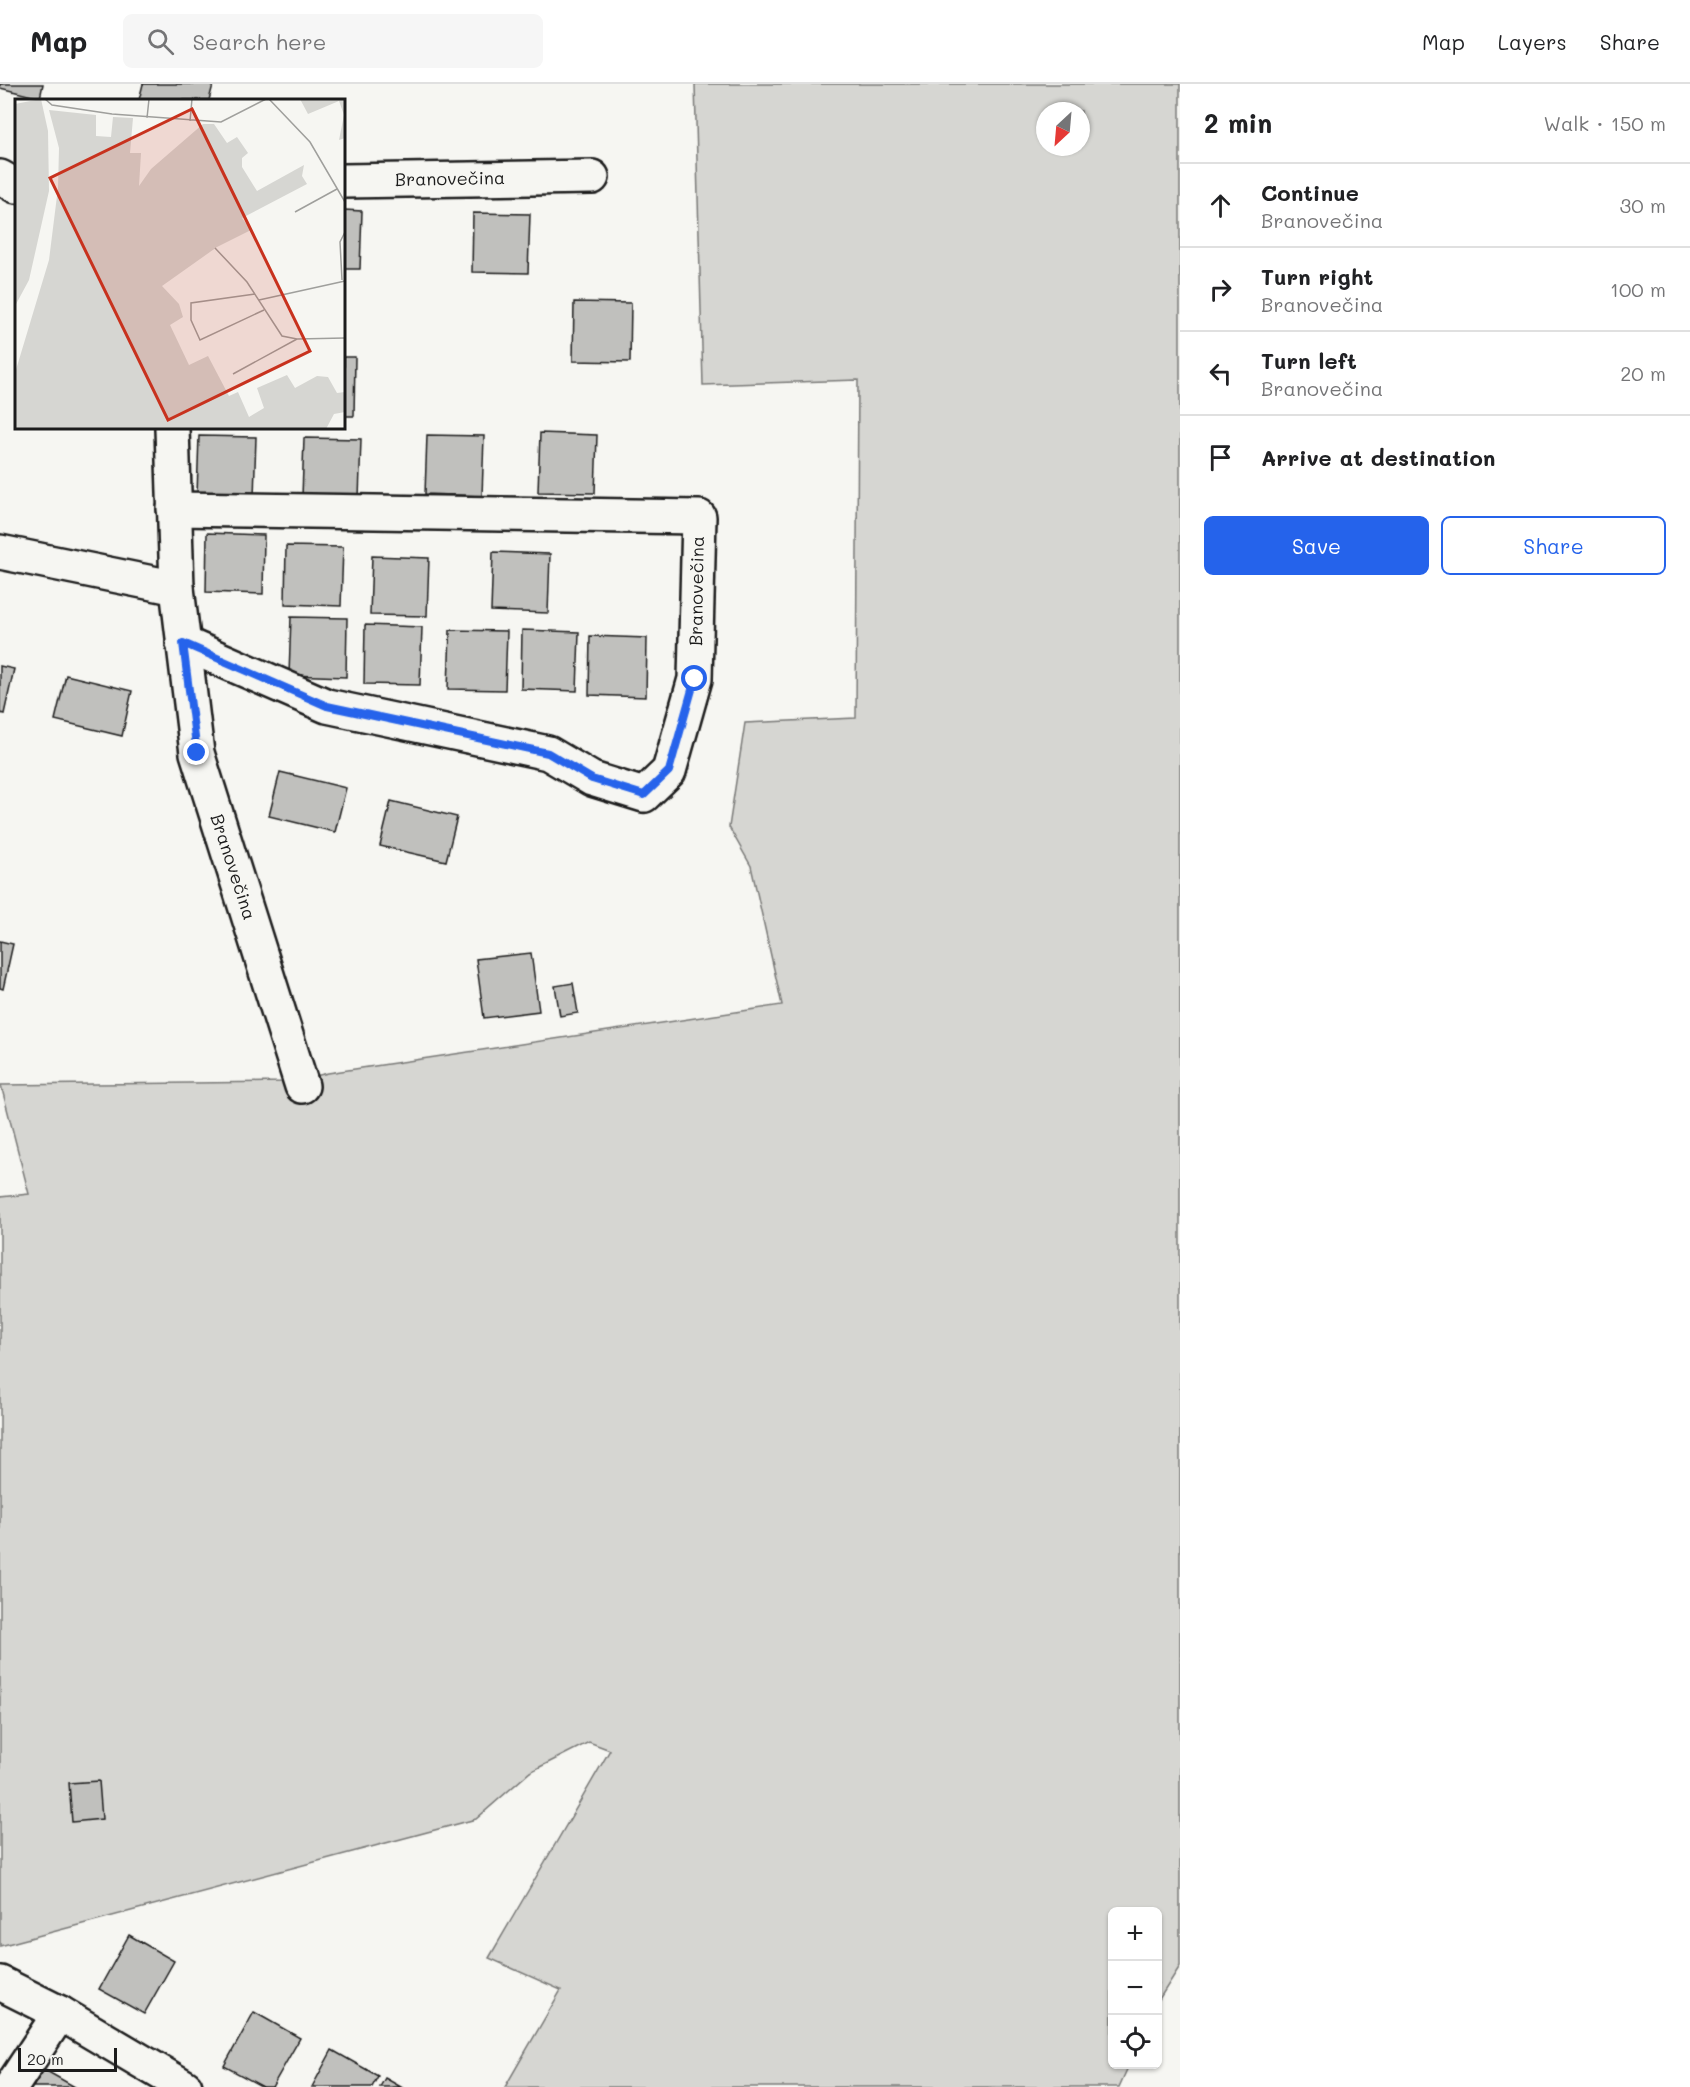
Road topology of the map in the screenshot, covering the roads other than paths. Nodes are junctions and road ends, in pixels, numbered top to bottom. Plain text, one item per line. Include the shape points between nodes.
1 (0, 177) edge
2 (592, 177) dead end
3 (345, 181) edge
4 (15, 185) edge
5 (172, 429) edge
6 (174, 509) junction
7 (0, 552) edge
8 (177, 588) junction
9 (183, 643) junction
10 (302, 1086) dead end
11 (0, 1983) edge
12 (60, 2013) junction
13 (11, 2087) edge
14 (184, 2087) edge

1 - 4 street
2 - 3 street, Branovečina
5 - 6 street, Branovečina
6 - 8 street, Branovečina
6 - 9 street, Branovečina via 699,517 695,679 669,771 644,795 592,779 548,753 327,706
7 - 8 street
8 - 9 street, Branovečina
9 - 10 street, Branovečina via 197,753
11 - 12 street
12 - 13 street
12 - 14 street

